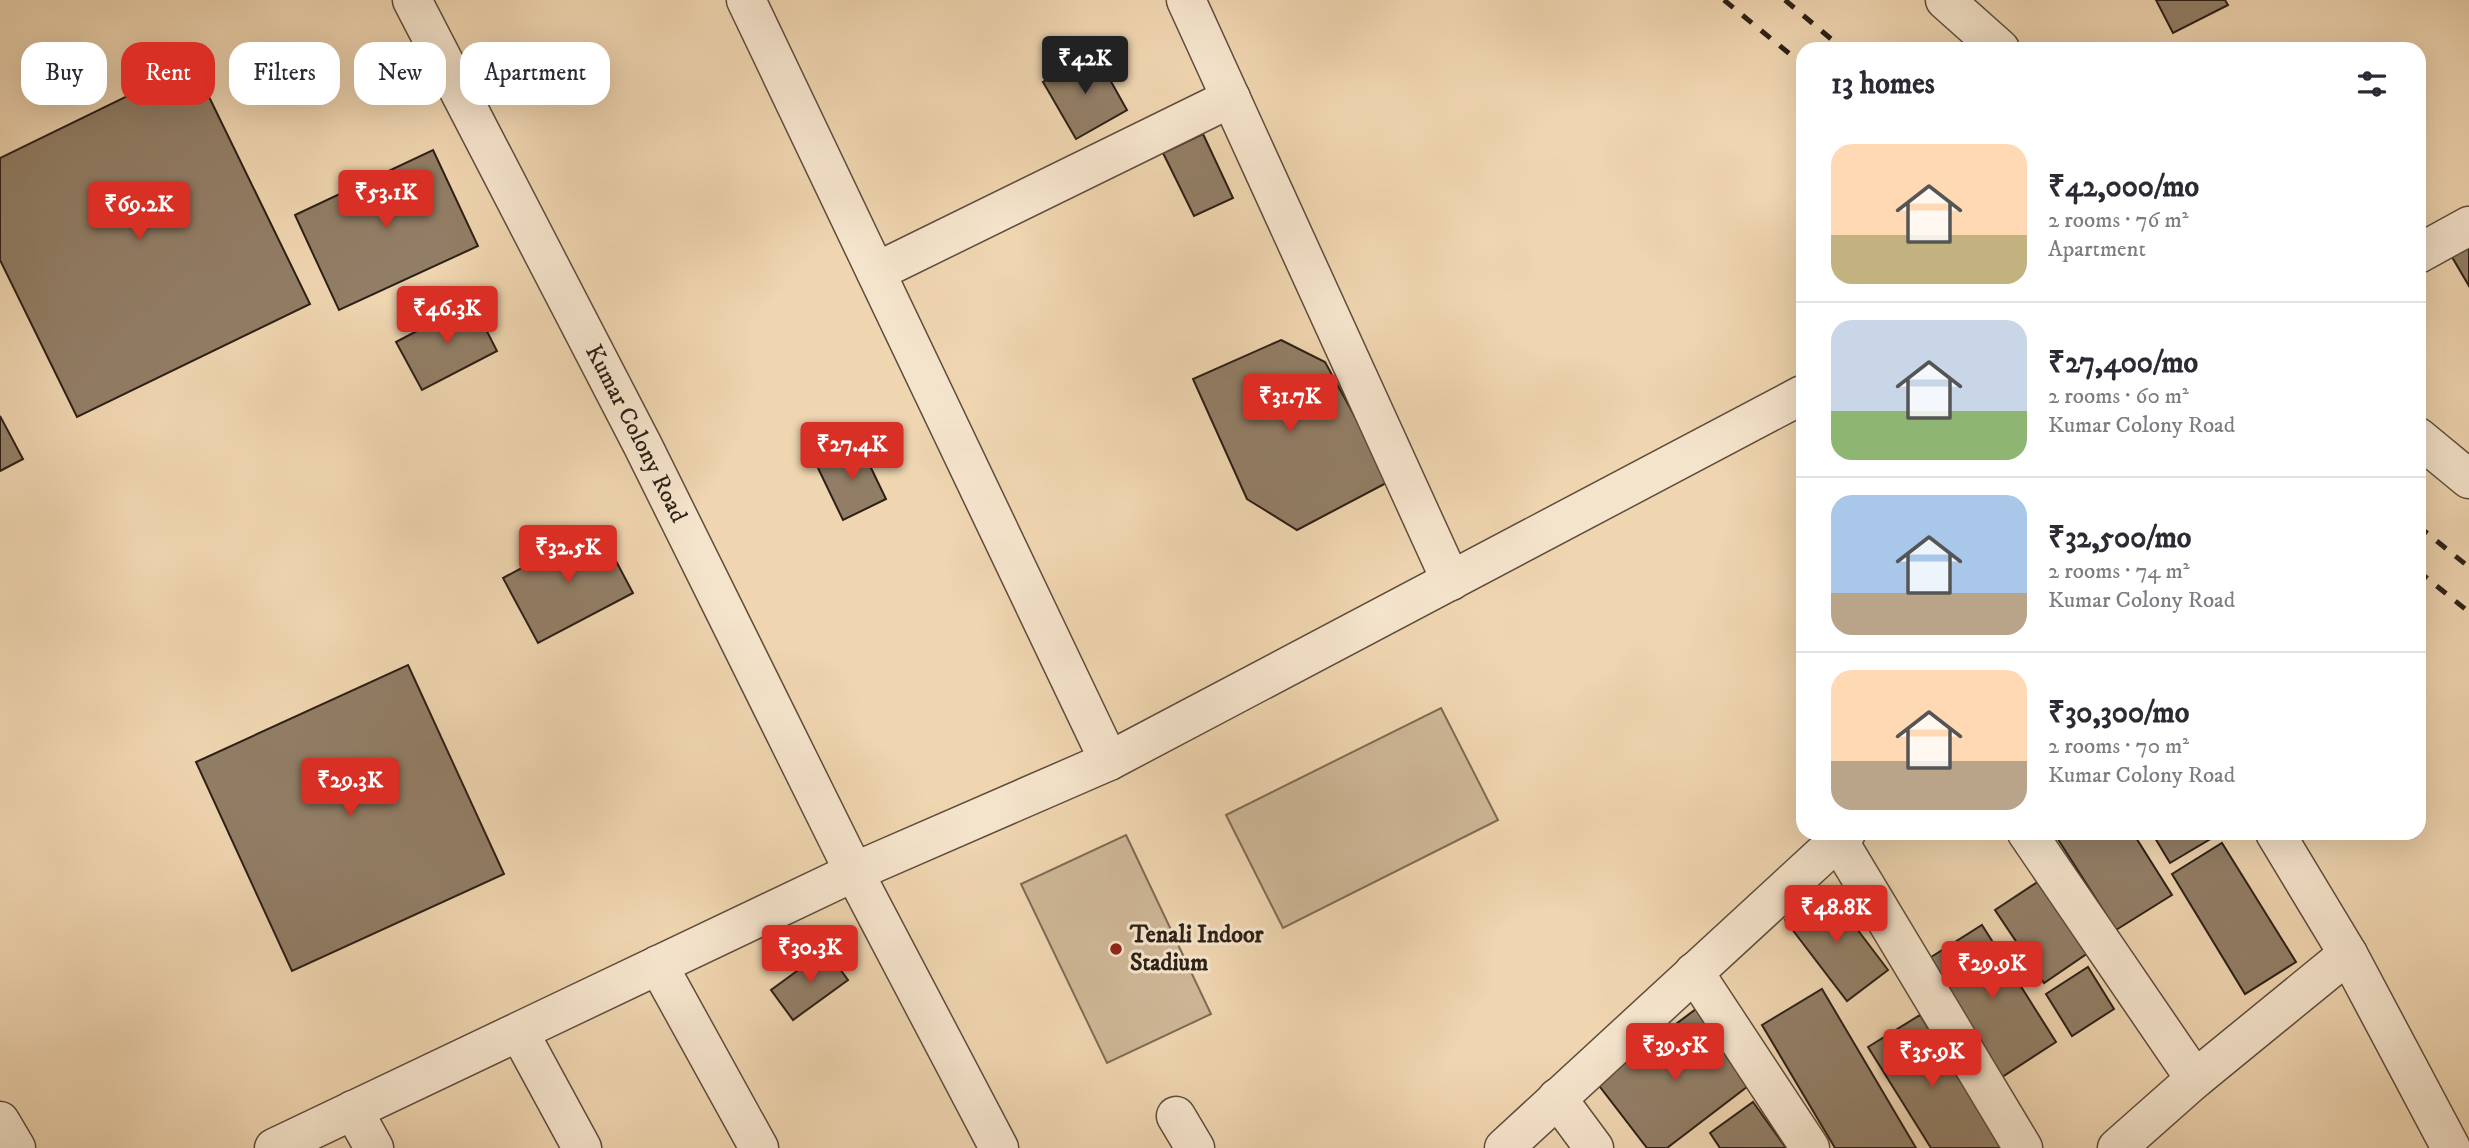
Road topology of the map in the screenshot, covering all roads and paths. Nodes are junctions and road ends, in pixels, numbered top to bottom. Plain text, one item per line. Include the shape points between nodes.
1 (412, 0) edge
2 (746, 0) edge
3 (1186, 0) edge
4 (1945, 0) edge
5 (1992, 42) edge
6 (1231, 98) junction
7 (2469, 226) edge
8 (2426, 250) edge
9 (876, 272) junction
10 (1796, 398) edge
11 (2426, 444) edge
12 (2469, 479) edge
13 (1451, 581) junction
14 (1109, 761) junction
15 (1839, 840) edge
16 (1844, 840) edge
17 (2032, 840) edge
18 (2279, 840) edge
19 (854, 872) junction
20 (2348, 954) junction
21 (659, 965) junction
22 (1694, 972) junction
23 (519, 1032) junction
24 (2195, 1079) junction
25 (1558, 1098) junction
26 (353, 1110) junction
27 (0, 1121) edge
28 (16, 1148) edge
29 (274, 1148) edge
30 (374, 1148) edge
31 (582, 1148) edge
32 (759, 1148) edge
33 (999, 1148) edge
34 (1504, 1148) edge
35 (1594, 1148) edge
36 (1810, 1148) edge
37 (2023, 1148) edge
38 (2117, 1148) edge
39 (2452, 1148) edge

1 - 19 street, Kumar Colony Road via 643,446
2 - 9 street
3 - 6 street
4 - 5 street
6 - 9 street
6 - 13 street
7 - 8 street
9 - 14 street
10 - 13 street
11 - 12 street
13 - 14 street
14 - 19 street
15 - 22 street
16 - 37 street
17 - 24 street
18 - 20 street
19 - 21 street
19 - 33 street, Kumar Colony Road
20 - 24 street
20 - 39 street
21 - 23 street
21 - 32 street
22 - 25 street
22 - 36 street
23 - 26 street
23 - 31 street
24 - 38 street
25 - 34 street
25 - 35 street
26 - 29 street
26 - 30 street
27 - 28 street

